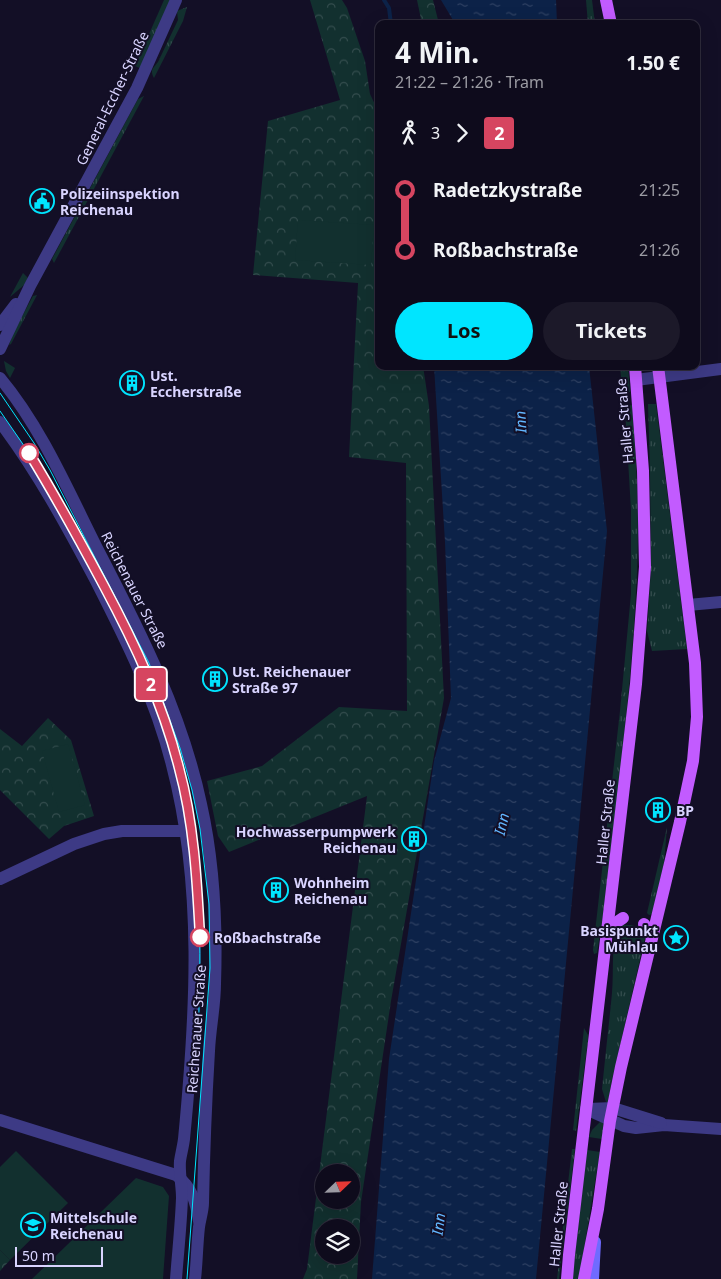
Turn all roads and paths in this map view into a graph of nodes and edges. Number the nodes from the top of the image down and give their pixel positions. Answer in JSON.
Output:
{"nodes":[{"id":1,"x":176,"y":0,"type":"edge"},
{"id":2,"x":606,"y":1,"type":"edge"},
{"id":3,"x":607,"y":20,"type":"edge"},
{"id":4,"x":610,"y":20,"type":"edge"},
{"id":5,"x":30,"y":286,"type":"junction"},
{"id":6,"x":0,"y":325,"type":"edge"},
{"id":7,"x":0,"y":349,"type":"edge"},
{"id":8,"x":721,"y":369,"type":"edge"},
{"id":9,"x":635,"y":370,"type":"edge"},
{"id":10,"x":659,"y":372,"type":"edge"},
{"id":11,"x":0,"y":378,"type":"edge"},
{"id":12,"x":636,"y":380,"type":"junction"},
{"id":13,"x":0,"y":422,"type":"edge"},
{"id":14,"x":721,"y":602,"type":"edge"},
{"id":15,"x":688,"y":605,"type":"junction"},
{"id":16,"x":185,"y":831,"type":"junction"},
{"id":17,"x":208,"y":841,"type":"junction"},
{"id":18,"x":0,"y":879,"type":"edge"},
{"id":19,"x":623,"y":918,"type":"dead end"},
{"id":20,"x":644,"y":924,"type":"dead end"},
{"id":21,"x":608,"y":928,"type":"junction"},
{"id":22,"x":652,"y":936,"type":"junction"},
{"id":23,"x":586,"y":1109,"type":"junction"},
{"id":24,"x":612,"y":1114,"type":"junction"},
{"id":25,"x":0,"y":1120,"type":"edge"},
{"id":26,"x":721,"y":1129,"type":"edge"},
{"id":27,"x":180,"y":1162,"type":"junction"},
{"id":28,"x":163,"y":1170,"type":"junction"},
{"id":29,"x":181,"y":1179,"type":"junction"},
{"id":30,"x":200,"y":1225,"type":"junction"},
{"id":31,"x":595,"y":1228,"type":"junction"},
{"id":32,"x":176,"y":1279,"type":"edge"},
{"id":33,"x":195,"y":1279,"type":"edge"},
{"id":34,"x":566,"y":1279,"type":"edge"},
{"id":35,"x":584,"y":1279,"type":"edge"},
{"id":36,"x":593,"y":1279,"type":"edge"}],
"edges":[{"from":1,"to":5,"type":"street","name":"General-Eccher-Straße"},
{"from":2,"to":3,"type":"main road"},
{"from":2,"to":4,"type":"main road"},
{"from":5,"to":6,"type":"street","name":"General-Eccher-Straße"},
{"from":5,"to":7,"type":"street","name":"General-Eccher-Straße"},
{"from":8,"to":10,"type":"street"},
{"from":9,"to":12,"type":"main road","name":"Haller Straße"},
{"from":10,"to":12,"type":"street"},
{"from":10,"to":15,"type":"main road"},
{"from":11,"to":17,"type":"street","name":"Reichenauer Straße"},
{"from":12,"to":21,"type":"main road","name":"Haller Straße"},
{"from":13,"to":16,"type":"street","name":"Reichenauer Straße"},
{"from":14,"to":15,"type":"street"},
{"from":15,"to":22,"type":"main road"},
{"from":16,"to":17,"type":"street"},
{"from":16,"to":18,"type":"street"},
{"from":16,"to":27,"type":"street","name":"Reichenauer Straße"},
{"from":17,"to":30,"type":"street","name":"Reichenauer Straße"},
{"from":19,"to":21,"type":"main road"},
{"from":20,"to":22,"type":"main road"},
{"from":21,"to":23,"type":"main road","name":"Haller Straße"},
{"from":22,"to":24,"type":"main road"},
{"from":23,"to":24,"type":"street"},
{"from":23,"to":34,"type":"main road","name":"Haller Straße"},
{"from":24,"to":26,"type":"street"},
{"from":24,"to":31,"type":"main road"},
{"from":25,"to":28,"type":"street"},
{"from":27,"to":28,"type":"street"},
{"from":27,"to":29,"type":"street","name":"Reichenauer Straße"},
{"from":28,"to":29,"type":"street"},
{"from":29,"to":30,"type":"street"},
{"from":29,"to":32,"type":"street","name":"Reichenauer Straße"},
{"from":30,"to":33,"type":"street","name":"Reichenauer Straße"},
{"from":31,"to":35,"type":"main road"},
{"from":31,"to":36,"type":"main road"}]}
